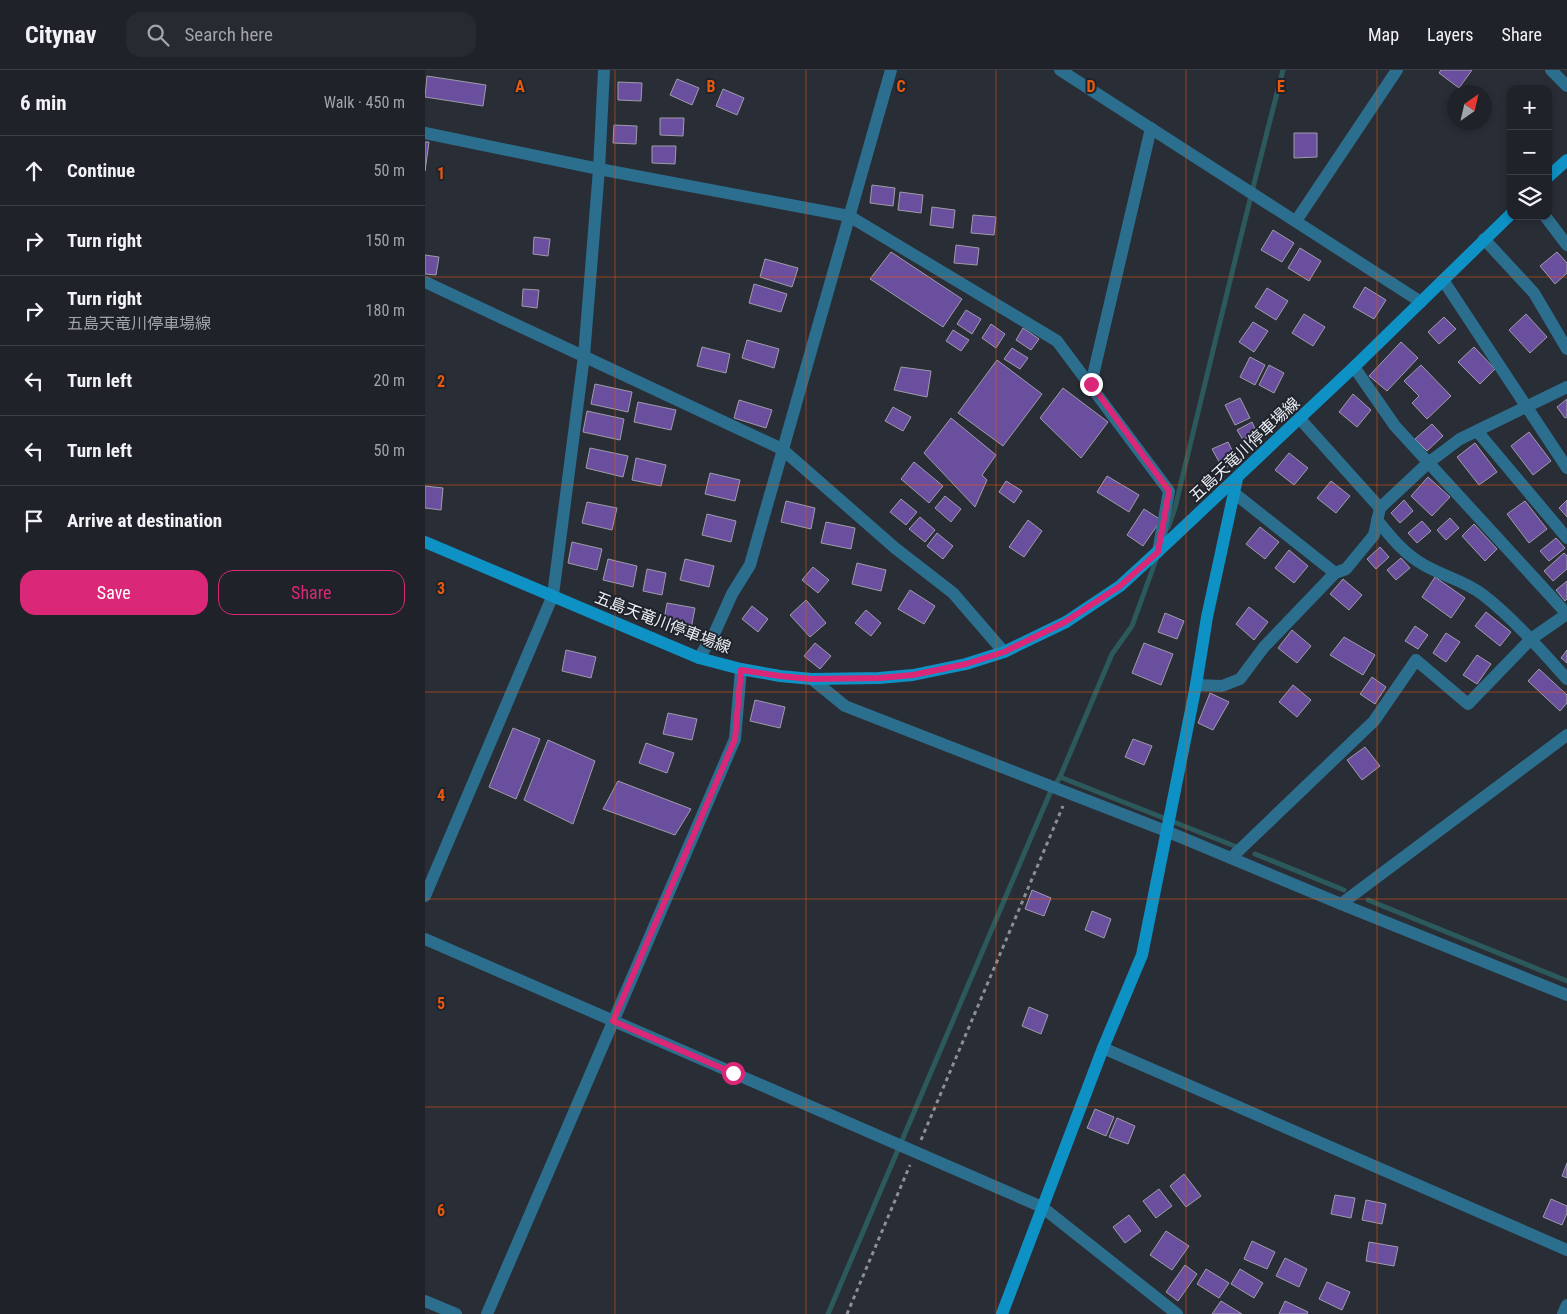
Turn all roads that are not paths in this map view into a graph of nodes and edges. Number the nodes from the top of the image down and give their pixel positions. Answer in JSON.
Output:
{"nodes":[{"id":1,"x":604,"y":70,"type":"edge"},
{"id":2,"x":891,"y":70,"type":"edge"},
{"id":3,"x":1060,"y":70,"type":"edge"},
{"id":4,"x":1397,"y":70,"type":"edge"},
{"id":5,"x":1551,"y":70,"type":"edge"},
{"id":6,"x":1567,"y":86,"type":"edge"},
{"id":7,"x":1151,"y":128,"type":"junction"},
{"id":8,"x":425,"y":133,"type":"edge"},
{"id":9,"x":1567,"y":160,"type":"edge"},
{"id":10,"x":599,"y":169,"type":"junction"},
{"id":11,"x":1550,"y":175,"type":"edge"},
{"id":12,"x":849,"y":216,"type":"junction"},
{"id":13,"x":1507,"y":218,"type":"edge"},
{"id":14,"x":1548,"y":220,"type":"edge"},
{"id":15,"x":1296,"y":221,"type":"junction"},
{"id":16,"x":1485,"y":239,"type":"junction"},
{"id":17,"x":1567,"y":245,"type":"edge"},
{"id":18,"x":1443,"y":280,"type":"junction"},
{"id":19,"x":425,"y":282,"type":"edge"},
{"id":20,"x":1421,"y":302,"type":"junction"},
{"id":21,"x":1567,"y":348,"type":"edge"},
{"id":22,"x":584,"y":356,"type":"junction"},
{"id":23,"x":1354,"y":367,"type":"junction"},
{"id":24,"x":1091,"y":384,"type":"junction"},
{"id":25,"x":1567,"y":387,"type":"edge"},
{"id":26,"x":1527,"y":406,"type":"junction"},
{"id":27,"x":1300,"y":419,"type":"junction"},
{"id":28,"x":1477,"y":431,"type":"junction"},
{"id":29,"x":781,"y":449,"type":"junction"},
{"id":30,"x":1428,"y":463,"type":"junction"},
{"id":31,"x":1567,"y":468,"type":"edge"},
{"id":32,"x":1237,"y":478,"type":"junction"},
{"id":33,"x":1234,"y":493,"type":"junction"},
{"id":34,"x":1378,"y":514,"type":"junction"},
{"id":35,"x":1567,"y":538,"type":"edge"},
{"id":36,"x":425,"y":542,"type":"edge"},
{"id":37,"x":1163,"y":548,"type":"junction"},
{"id":38,"x":1335,"y":573,"type":"junction"},
{"id":39,"x":553,"y":596,"type":"junction"},
{"id":40,"x":1531,"y":638,"type":"junction"},
{"id":41,"x":1004,"y":652,"type":"junction"},
{"id":42,"x":699,"y":658,"type":"junction"},
{"id":43,"x":741,"y":670,"type":"junction"},
{"id":44,"x":811,"y":679,"type":"junction"},
{"id":45,"x":1567,"y":679,"type":"edge"},
{"id":46,"x":1196,"y":685,"type":"junction"},
{"id":47,"x":1567,"y":735,"type":"edge"},
{"id":48,"x":1166,"y":831,"type":"junction"},
{"id":49,"x":1231,"y":858,"type":"junction"},
{"id":50,"x":425,"y":896,"type":"edge"},
{"id":51,"x":1341,"y":904,"type":"junction"},
{"id":52,"x":425,"y":939,"type":"edge"},
{"id":53,"x":1567,"y":995,"type":"edge"},
{"id":54,"x":613,"y":1021,"type":"junction"},
{"id":55,"x":1103,"y":1048,"type":"junction"},
{"id":56,"x":1042,"y":1207,"type":"junction"},
{"id":57,"x":1567,"y":1250,"type":"edge"},
{"id":58,"x":425,"y":1301,"type":"edge"},
{"id":59,"x":1567,"y":1305,"type":"edge"},
{"id":60,"x":456,"y":1314,"type":"edge"},
{"id":61,"x":487,"y":1314,"type":"edge"},
{"id":62,"x":1002,"y":1314,"type":"edge"},
{"id":63,"x":1177,"y":1314,"type":"edge"},
{"id":64,"x":1563,"y":1314,"type":"edge"}],
"edges":[{"from":1,"to":10,"type":"street"},
{"from":2,"to":12,"type":"street"},
{"from":3,"to":7,"type":"street"},
{"from":4,"to":15,"type":"street"},
{"from":5,"to":6,"type":"street"},
{"from":7,"to":15,"type":"street"},
{"from":7,"to":24,"type":"street"},
{"from":8,"to":10,"type":"street"},
{"from":9,"to":11,"type":"main road"},
{"from":10,"to":12,"type":"street"},
{"from":10,"to":22,"type":"street"},
{"from":12,"to":24,"type":"street"},
{"from":12,"to":29,"type":"street"},
{"from":13,"to":16,"type":"main road","name":"五島天竜川停車場線"},
{"from":14,"to":17,"type":"street"},
{"from":15,"to":20,"type":"street"},
{"from":16,"to":18,"type":"main road","name":"五島天竜川停車場線"},
{"from":16,"to":21,"type":"street"},
{"from":18,"to":20,"type":"main road","name":"五島天竜川停車場線"},
{"from":18,"to":26,"type":"street"},
{"from":19,"to":22,"type":"street"},
{"from":20,"to":23,"type":"main road","name":"五島天竜川停車場線"},
{"from":22,"to":29,"type":"street"},
{"from":22,"to":39,"type":"street"},
{"from":23,"to":27,"type":"main road","name":"五島天竜川停車場線"},
{"from":23,"to":30,"type":"street"},
{"from":24,"to":37,"type":"street"},
{"from":25,"to":26,"type":"street"},
{"from":26,"to":28,"type":"street"},
{"from":26,"to":31,"type":"street"},
{"from":27,"to":32,"type":"main road","name":"五島天竜川停車場線"},
{"from":27,"to":34,"type":"street"},
{"from":28,"to":30,"type":"street"},
{"from":28,"to":35,"type":"street"},
{"from":29,"to":41,"type":"street"},
{"from":29,"to":42,"type":"street"},
{"from":30,"to":34,"type":"street"},
{"from":30,"to":40,"type":"street"},
{"from":32,"to":33,"type":"main road"},
{"from":32,"to":37,"type":"main road","name":"五島天竜川停車場線"},
{"from":33,"to":38,"type":"street"},
{"from":33,"to":46,"type":"main road"},
{"from":34,"to":38,"type":"street"},
{"from":34,"to":40,"type":"street"},
{"from":36,"to":39,"type":"main road","name":"五島天竜川停車場線"},
{"from":37,"to":41,"type":"main road","name":"五島天竜川停車場線"},
{"from":38,"to":46,"type":"street"},
{"from":39,"to":42,"type":"main road","name":"五島天竜川停車場線"},
{"from":39,"to":50,"type":"street"},
{"from":40,"to":45,"type":"street"},
{"from":40,"to":49,"type":"street"},
{"from":41,"to":44,"type":"main road","name":"五島天竜川停車場線"},
{"from":42,"to":43,"type":"main road","name":"五島天竜川停車場線"},
{"from":43,"to":44,"type":"main road","name":"五島天竜川停車場線"},
{"from":43,"to":54,"type":"street"},
{"from":44,"to":48,"type":"street"},
{"from":46,"to":48,"type":"main road"},
{"from":47,"to":51,"type":"street"},
{"from":48,"to":49,"type":"street"},
{"from":48,"to":55,"type":"main road"},
{"from":49,"to":51,"type":"street"},
{"from":51,"to":53,"type":"street"},
{"from":52,"to":54,"type":"street"},
{"from":54,"to":56,"type":"street"},
{"from":54,"to":61,"type":"street"},
{"from":55,"to":56,"type":"main road"},
{"from":55,"to":57,"type":"street"},
{"from":56,"to":62,"type":"main road"},
{"from":56,"to":63,"type":"street"},
{"from":58,"to":60,"type":"street"},
{"from":59,"to":64,"type":"street"}]}
